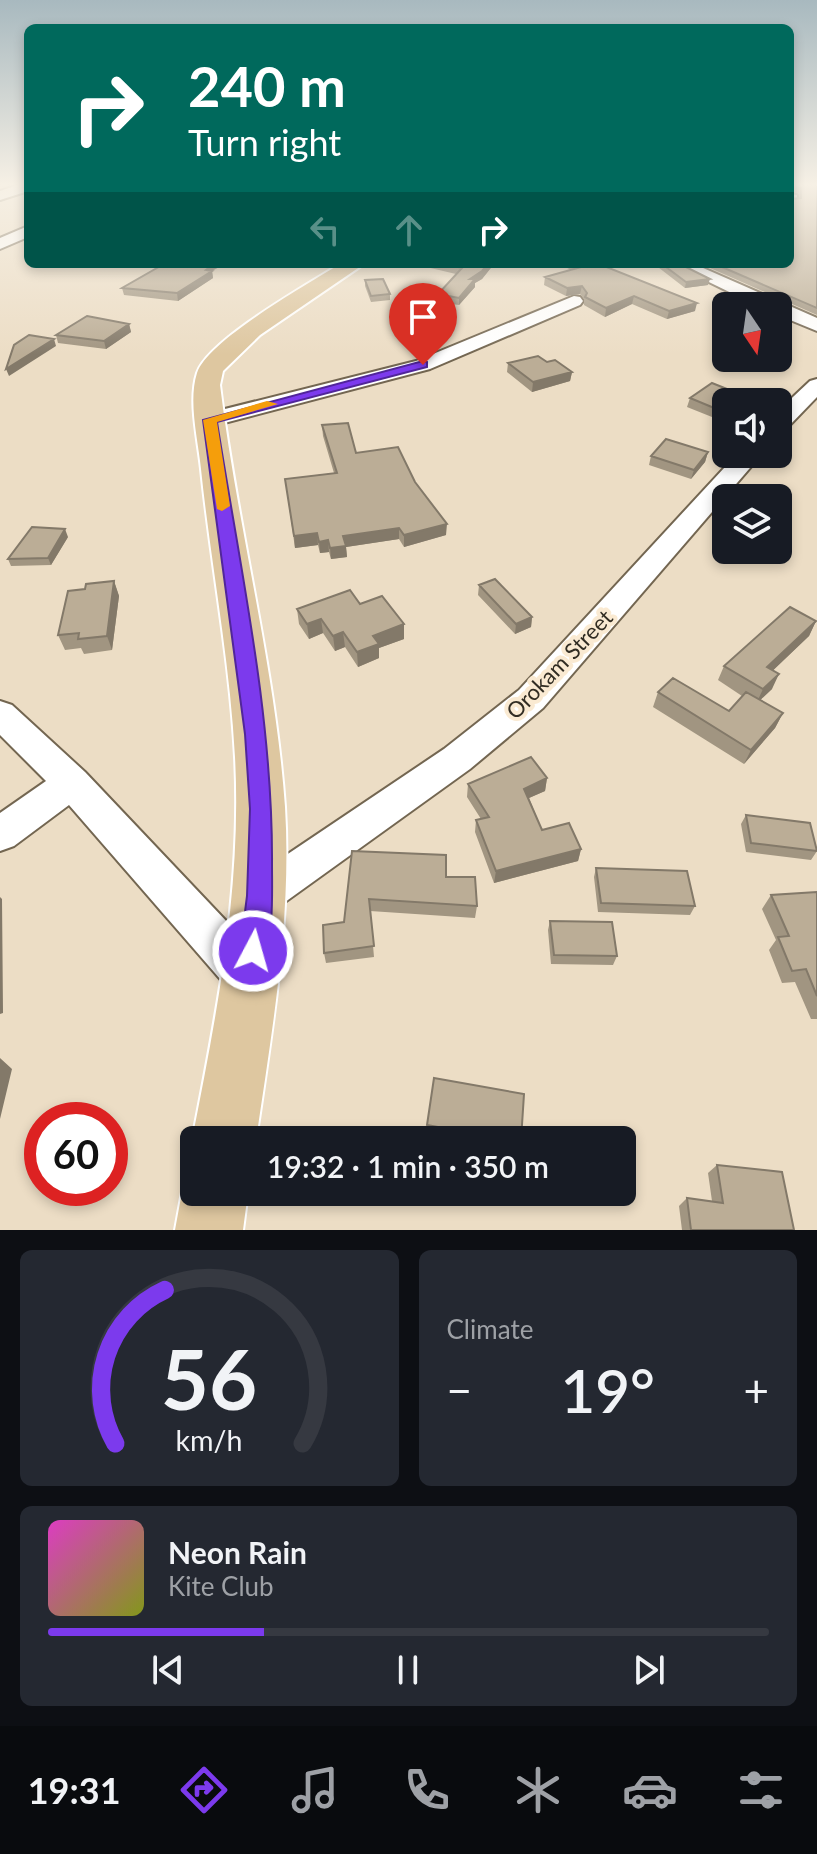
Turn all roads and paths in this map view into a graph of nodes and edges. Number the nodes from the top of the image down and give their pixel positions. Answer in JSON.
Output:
{"nodes":[{"id":1,"x":348,"y":268,"type":"edge"},
{"id":2,"x":689,"y":268,"type":"edge"},
{"id":3,"x":742,"y":292,"type":"edge"},
{"id":4,"x":574,"y":301,"type":"dead end"},
{"id":5,"x":792,"y":314,"type":"edge"},
{"id":6,"x":817,"y":325,"type":"edge"},
{"id":7,"x":817,"y":385,"type":"edge"},
{"id":8,"x":792,"y":410,"type":"edge"},
{"id":9,"x":209,"y":420,"type":"junction"},
{"id":10,"x":737,"y":468,"type":"edge"},
{"id":11,"x":0,"y":714,"type":"edge"},
{"id":12,"x":72,"y":783,"type":"junction"},
{"id":13,"x":0,"y":834,"type":"edge"},
{"id":14,"x":260,"y":896,"type":"junction"},
{"id":15,"x":250,"y":979,"type":"junction"},
{"id":16,"x":226,"y":1126,"type":"edge"},
{"id":17,"x":213,"y":1206,"type":"edge"},
{"id":18,"x":209,"y":1230,"type":"edge"}],
"edges":[{"from":1,"to":9,"type":"main road"},
{"from":2,"to":3,"type":"street"},
{"from":4,"to":9,"type":"street"},
{"from":5,"to":6,"type":"street"},
{"from":7,"to":8,"type":"street"},
{"from":9,"to":14,"type":"main road"},
{"from":10,"to":14,"type":"street","name":"Orokam Street"},
{"from":11,"to":12,"type":"street"},
{"from":12,"to":13,"type":"street"},
{"from":12,"to":15,"type":"street"},
{"from":14,"to":15,"type":"main road"},
{"from":15,"to":16,"type":"main road"},
{"from":17,"to":18,"type":"main road"}]}
